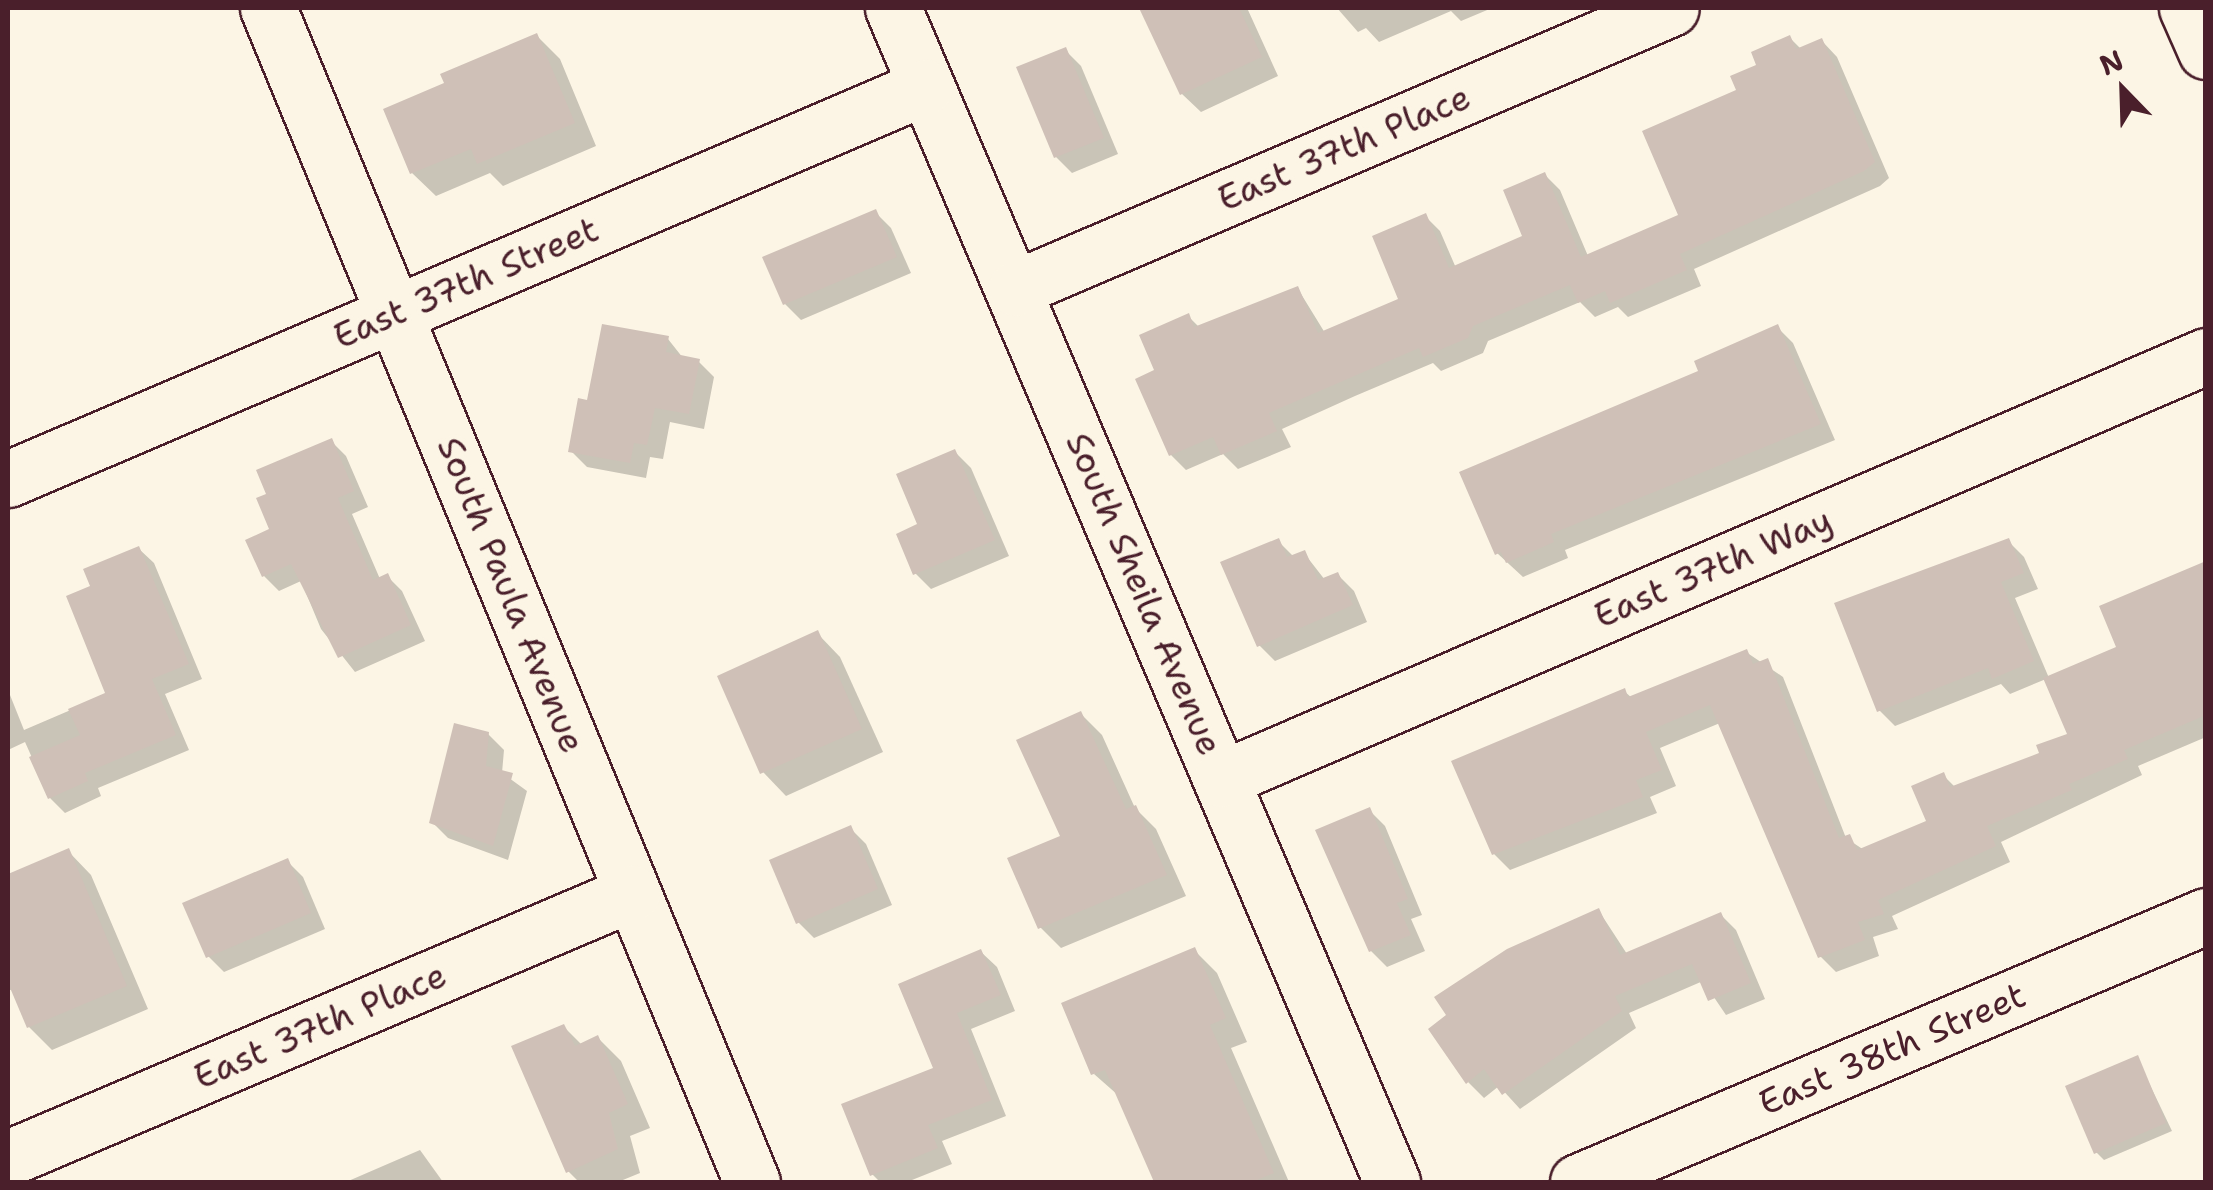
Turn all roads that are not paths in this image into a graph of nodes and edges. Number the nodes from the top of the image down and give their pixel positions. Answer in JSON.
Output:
{"nodes":[{"id":1,"x":268,"y":8,"type":"edge"},
{"id":2,"x":893,"y":8,"type":"edge"},
{"id":3,"x":1672,"y":8,"type":"edge"},
{"id":4,"x":2187,"y":8,"type":"edge"},
{"id":5,"x":2206,"y":51,"type":"edge"},
{"id":6,"x":924,"y":87,"type":"junction"},
{"id":7,"x":1016,"y":288,"type":"junction"},
{"id":8,"x":397,"y":312,"type":"junction"},
{"id":9,"x":2206,"y":356,"type":"edge"},
{"id":10,"x":8,"y":478,"type":"edge"},
{"id":11,"x":1221,"y":780,"type":"junction"},
{"id":12,"x":632,"y":894,"type":"junction"},
{"id":13,"x":2206,"y":916,"type":"edge"},
{"id":14,"x":8,"y":1158,"type":"edge"},
{"id":15,"x":752,"y":1182,"type":"edge"},
{"id":16,"x":1392,"y":1182,"type":"edge"},
{"id":17,"x":1578,"y":1182,"type":"edge"}],
"edges":[{"from":1,"to":8,"type":"street","name":"South Paula Avenue"},
{"from":2,"to":6,"type":"street","name":"South Sheila Avenue"},
{"from":3,"to":7,"type":"street","name":"East 37th Place"},
{"from":4,"to":5,"type":"street"},
{"from":6,"to":7,"type":"street","name":"South Sheila Avenue"},
{"from":6,"to":8,"type":"street","name":"East 37th Street"},
{"from":7,"to":11,"type":"street","name":"South Sheila Avenue"},
{"from":8,"to":10,"type":"street","name":"East 37th Street"},
{"from":8,"to":12,"type":"street","name":"South Paula Avenue"},
{"from":9,"to":11,"type":"street","name":"East 37th Way"},
{"from":11,"to":16,"type":"street","name":"South Sheila Avenue"},
{"from":12,"to":14,"type":"street","name":"East 37th Place"},
{"from":12,"to":15,"type":"street","name":"South Paula Avenue"},
{"from":13,"to":17,"type":"street","name":"East 38th Street"}]}
